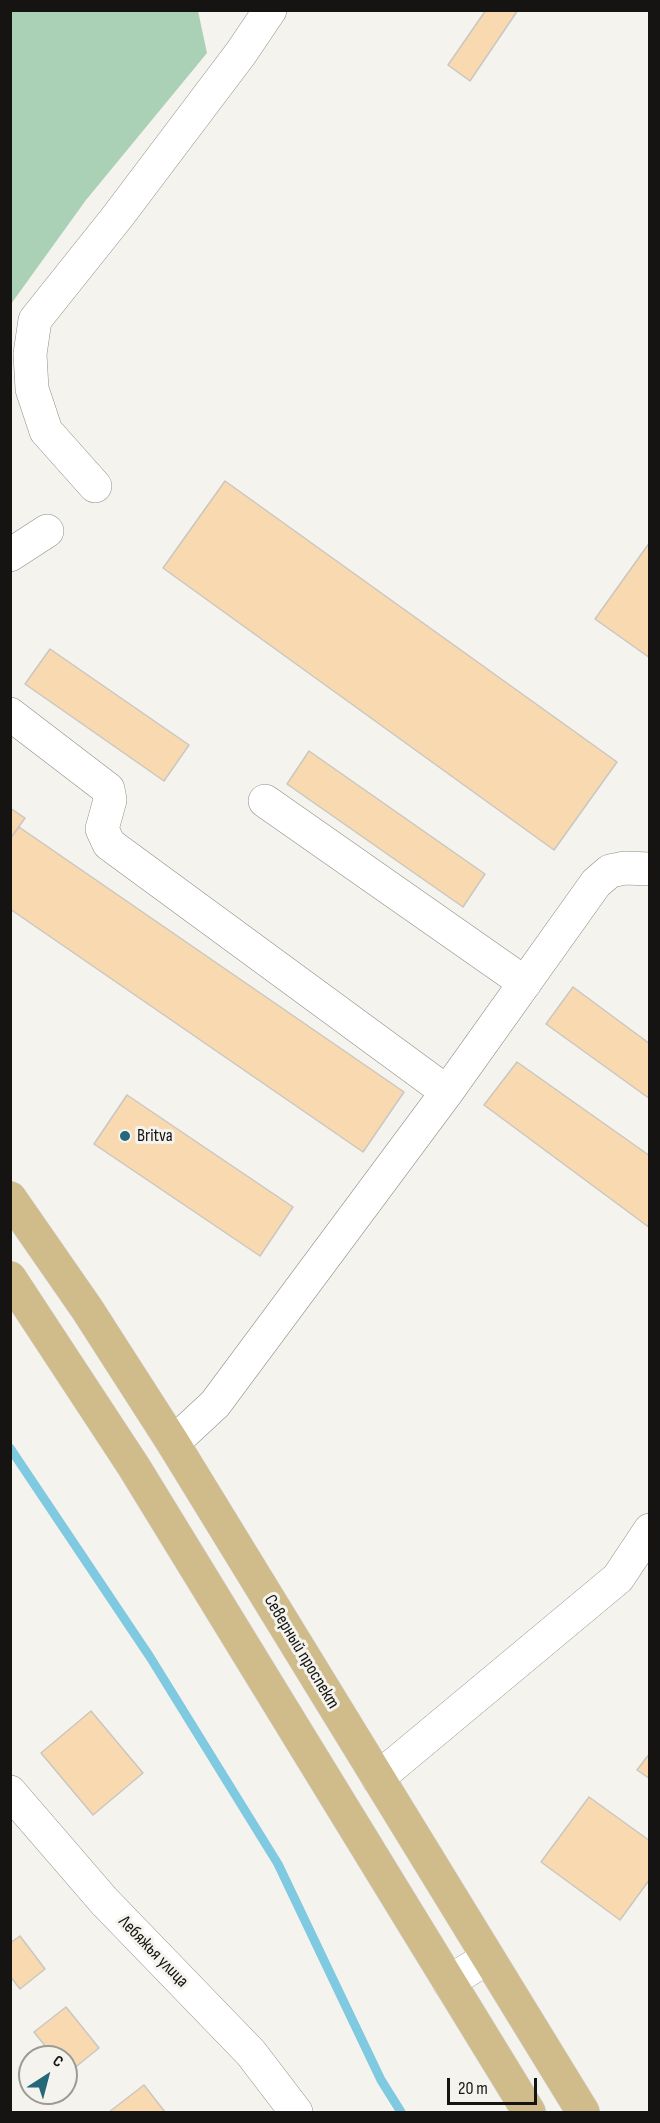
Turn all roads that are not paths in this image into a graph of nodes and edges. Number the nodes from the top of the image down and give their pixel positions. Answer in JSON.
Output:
{"nodes":[{"id":1,"x":270,"y":10,"type":"edge"},
{"id":2,"x":95,"y":486,"type":"dead end"},
{"id":3,"x":47,"y":531,"type":"dead end"},
{"id":4,"x":10,"y":555,"type":"edge"},
{"id":5,"x":10,"y":714,"type":"edge"},
{"id":6,"x":265,"y":801,"type":"dead end"},
{"id":7,"x":650,"y":869,"type":"edge"},
{"id":8,"x":525,"y":983,"type":"junction"},
{"id":9,"x":447,"y":1092,"type":"junction"},
{"id":10,"x":10,"y":1198,"type":"edge"},
{"id":11,"x":10,"y":1278,"type":"edge"},
{"id":12,"x":173,"y":1443,"type":"junction"},
{"id":13,"x":650,"y":1530,"type":"edge"},
{"id":14,"x":378,"y":1778,"type":"junction"},
{"id":15,"x":10,"y":1792,"type":"edge"},
{"id":16,"x":487,"y":1958,"type":"junction"},
{"id":17,"x":449,"y":1982,"type":"junction"},
{"id":18,"x":296,"y":2112,"type":"edge"},
{"id":19,"x":529,"y":2112,"type":"edge"},
{"id":20,"x":583,"y":2112,"type":"edge"}],
"edges":[{"from":1,"to":2,"type":"street"},
{"from":3,"to":4,"type":"street"},
{"from":5,"to":9,"type":"street"},
{"from":6,"to":8,"type":"street"},
{"from":7,"to":8,"type":"street"},
{"from":8,"to":9,"type":"street"},
{"from":9,"to":12,"type":"street"},
{"from":10,"to":12,"type":"main road","name":"Северный проспект"},
{"from":11,"to":17,"type":"main road"},
{"from":12,"to":14,"type":"main road","name":"Северный проспект"},
{"from":13,"to":14,"type":"street"},
{"from":14,"to":16,"type":"main road","name":"Северный проспект"},
{"from":15,"to":18,"type":"street","name":"Лебяжья улица"},
{"from":16,"to":17,"type":"street"},
{"from":16,"to":20,"type":"main road","name":"Северный проспект"},
{"from":17,"to":19,"type":"main road"}]}
